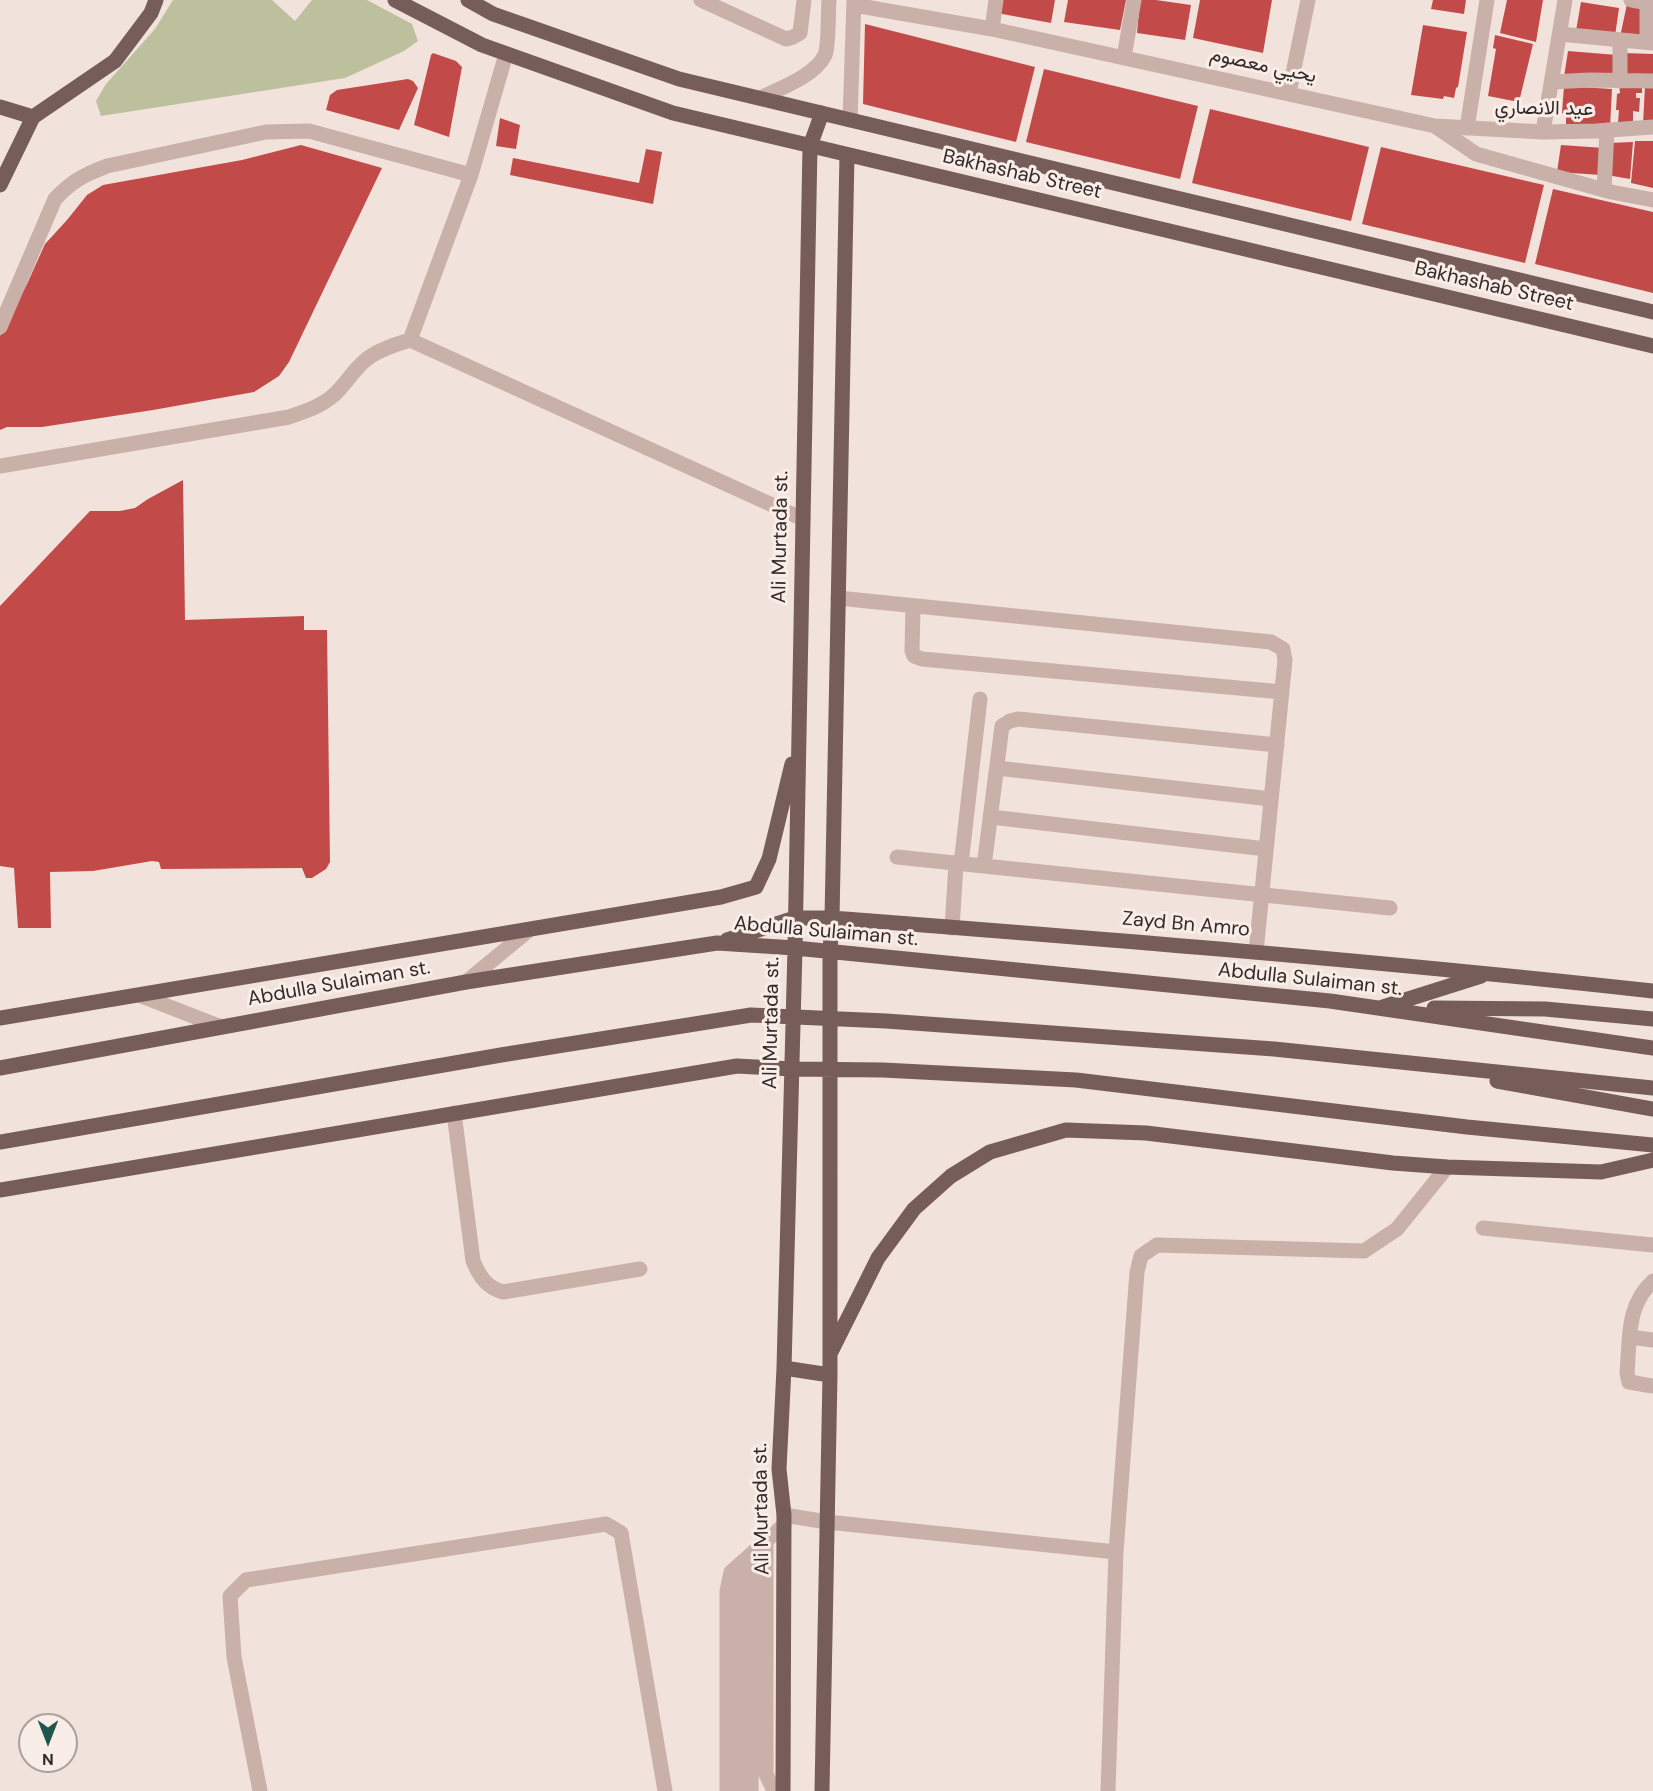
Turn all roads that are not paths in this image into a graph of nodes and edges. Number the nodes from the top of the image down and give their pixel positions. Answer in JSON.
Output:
{"nodes":[{"id":1,"x":156,"y":0,"type":"edge"},
{"id":2,"x":395,"y":0,"type":"edge"},
{"id":3,"x":468,"y":0,"type":"edge"},
{"id":4,"x":701,"y":0,"type":"edge"},
{"id":5,"x":804,"y":0,"type":"edge"},
{"id":6,"x":829,"y":0,"type":"edge"},
{"id":7,"x":996,"y":0,"type":"edge"},
{"id":8,"x":1134,"y":0,"type":"edge"},
{"id":9,"x":1308,"y":0,"type":"edge"},
{"id":10,"x":1487,"y":0,"type":"edge"},
{"id":11,"x":1566,"y":0,"type":"edge"},
{"id":12,"x":1631,"y":0,"type":"edge"},
{"id":13,"x":854,"y":2,"type":"edge"},
{"id":14,"x":1647,"y":2,"type":"edge"},
{"id":15,"x":992,"y":29,"type":"junction"},
{"id":16,"x":1560,"y":34,"type":"junction"},
{"id":17,"x":1620,"y":40,"type":"junction"},
{"id":18,"x":1650,"y":42,"type":"edge"},
{"id":19,"x":506,"y":54,"type":"junction"},
{"id":20,"x":1124,"y":57,"type":"junction"},
{"id":21,"x":1620,"y":81,"type":"junction"},
{"id":22,"x":1653,"y":81,"type":"edge"},
{"id":23,"x":1552,"y":82,"type":"junction"},
{"id":24,"x":1288,"y":93,"type":"junction"},
{"id":25,"x":760,"y":98,"type":"junction"},
{"id":26,"x":0,"y":107,"type":"edge"},
{"id":27,"x":822,"y":113,"type":"junction"},
{"id":28,"x":33,"y":117,"type":"junction"},
{"id":29,"x":850,"y":120,"type":"junction"},
{"id":30,"x":1435,"y":126,"type":"junction"},
{"id":31,"x":1653,"y":127,"type":"edge"},
{"id":32,"x":1467,"y":128,"type":"junction"},
{"id":33,"x":1607,"y":130,"type":"junction"},
{"id":34,"x":1543,"y":132,"type":"junction"},
{"id":35,"x":810,"y":146,"type":"junction"},
{"id":36,"x":847,"y":155,"type":"junction"},
{"id":37,"x":471,"y":176,"type":"junction"},
{"id":38,"x":0,"y":185,"type":"edge"},
{"id":39,"x":1604,"y":190,"type":"junction"},
{"id":40,"x":1653,"y":200,"type":"edge"},
{"id":41,"x":1653,"y":312,"type":"edge"},
{"id":42,"x":0,"y":327,"type":"edge"},
{"id":43,"x":410,"y":340,"type":"junction"},
{"id":44,"x":1653,"y":346,"type":"edge"},
{"id":45,"x":0,"y":466,"type":"edge"},
{"id":46,"x":803,"y":519,"type":"junction"},
{"id":47,"x":838,"y":598,"type":"junction"},
{"id":48,"x":913,"y":606,"type":"junction"},
{"id":49,"x":1282,"y":692,"type":"junction"},
{"id":50,"x":980,"y":699,"type":"dead end"},
{"id":51,"x":799,"y":738,"type":"junction"},
{"id":52,"x":1277,"y":745,"type":"junction"},
{"id":53,"x":997,"y":768,"type":"junction"},
{"id":54,"x":1271,"y":799,"type":"junction"},
{"id":55,"x":991,"y":817,"type":"junction"},
{"id":56,"x":1266,"y":849,"type":"junction"},
{"id":57,"x":897,"y":857,"type":"dead end"},
{"id":58,"x":959,"y":864,"type":"junction"},
{"id":59,"x":984,"y":866,"type":"junction"},
{"id":60,"x":1261,"y":895,"type":"junction"},
{"id":61,"x":1390,"y":908,"type":"dead end"},
{"id":62,"x":795,"y":918,"type":"junction"},
{"id":63,"x":832,"y":918,"type":"junction"},
{"id":64,"x":952,"y":927,"type":"junction"},
{"id":65,"x":529,"y":930,"type":"junction"},
{"id":66,"x":717,"y":943,"type":"junction"},
{"id":67,"x":795,"y":948,"type":"junction"},
{"id":68,"x":830,"y":952,"type":"junction"},
{"id":69,"x":1256,"y":952,"type":"junction"},
{"id":70,"x":1489,"y":973,"type":"junction"},
{"id":71,"x":466,"y":982,"type":"junction"},
{"id":72,"x":1653,"y":991,"type":"edge"},
{"id":73,"x":139,"y":995,"type":"junction"},
{"id":74,"x":1380,"y":1008,"type":"junction"},
{"id":75,"x":793,"y":1017,"type":"junction"},
{"id":76,"x":0,"y":1018,"type":"edge"},
{"id":77,"x":830,"y":1018,"type":"junction"},
{"id":78,"x":1653,"y":1019,"type":"edge"},
{"id":79,"x":221,"y":1027,"type":"junction"},
{"id":80,"x":1653,"y":1048,"type":"edge"},
{"id":81,"x":1376,"y":1059,"type":"junction"},
{"id":82,"x":0,"y":1068,"type":"edge"},
{"id":83,"x":792,"y":1069,"type":"junction"},
{"id":84,"x":830,"y":1070,"type":"junction"},
{"id":85,"x":1653,"y":1088,"type":"edge"},
{"id":86,"x":1653,"y":1109,"type":"edge"},
{"id":87,"x":454,"y":1113,"type":"junction"},
{"id":88,"x":0,"y":1142,"type":"edge"},
{"id":89,"x":1653,"y":1145,"type":"edge"},
{"id":90,"x":1653,"y":1160,"type":"edge"},
{"id":91,"x":1447,"y":1167,"type":"junction"},
{"id":92,"x":0,"y":1190,"type":"edge"},
{"id":93,"x":1483,"y":1228,"type":"dead end"},
{"id":94,"x":1653,"y":1245,"type":"edge"},
{"id":95,"x":640,"y":1269,"type":"dead end"},
{"id":96,"x":1653,"y":1281,"type":"edge"},
{"id":97,"x":1630,"y":1337,"type":"junction"},
{"id":98,"x":1653,"y":1340,"type":"edge"},
{"id":99,"x":830,"y":1354,"type":"junction"},
{"id":100,"x":784,"y":1368,"type":"junction"},
{"id":101,"x":830,"y":1375,"type":"junction"},
{"id":102,"x":1653,"y":1386,"type":"edge"},
{"id":103,"x":784,"y":1520,"type":"junction"},
{"id":104,"x":827,"y":1522,"type":"junction"},
{"id":105,"x":760,"y":1547,"type":"junction"},
{"id":106,"x":1116,"y":1552,"type":"junction"},
{"id":107,"x":741,"y":1564,"type":"junction"},
{"id":108,"x":260,"y":1791,"type":"edge"},
{"id":109,"x":665,"y":1791,"type":"edge"},
{"id":110,"x":728,"y":1791,"type":"edge"},
{"id":111,"x":740,"y":1791,"type":"edge"},
{"id":112,"x":751,"y":1791,"type":"edge"},
{"id":113,"x":774,"y":1791,"type":"edge"},
{"id":114,"x":783,"y":1791,"type":"edge"},
{"id":115,"x":822,"y":1791,"type":"edge"},
{"id":116,"x":1108,"y":1791,"type":"edge"}],
"edges":[{"from":1,"to":28,"type":"main road"},
{"from":2,"to":19,"type":"main road","name":"Bakhashab Street"},
{"from":3,"to":25,"type":"main road","name":"Bakhashab Street"},
{"from":4,"to":5,"type":"street"},
{"from":6,"to":25,"type":"street"},
{"from":7,"to":15,"type":"street"},
{"from":8,"to":20,"type":"street"},
{"from":9,"to":24,"type":"street"},
{"from":10,"to":32,"type":"street"},
{"from":11,"to":16,"type":"street"},
{"from":12,"to":14,"type":"street"},
{"from":13,"to":15,"type":"street","name":"يحيي معصوم"},
{"from":13,"to":29,"type":"street"},
{"from":14,"to":18,"type":"street"},
{"from":15,"to":20,"type":"street","name":"يحيي معصوم"},
{"from":16,"to":17,"type":"street"},
{"from":16,"to":23,"type":"street"},
{"from":17,"to":18,"type":"street"},
{"from":17,"to":21,"type":"street"},
{"from":19,"to":35,"type":"main road","name":"Bakhashab Street"},
{"from":19,"to":37,"type":"street"},
{"from":20,"to":24,"type":"street","name":"يحيي معصوم"},
{"from":21,"to":22,"type":"street"},
{"from":21,"to":23,"type":"street"},
{"from":23,"to":34,"type":"street"},
{"from":24,"to":30,"type":"street","name":"يحيي معصوم"},
{"from":25,"to":27,"type":"main road","name":"Bakhashab Street"},
{"from":26,"to":28,"type":"main road"},
{"from":27,"to":29,"type":"main road","name":"Bakhashab Street"},
{"from":27,"to":35,"type":"main road","name":"Ali Murtada st."},
{"from":28,"to":38,"type":"main road"},
{"from":29,"to":41,"type":"main road","name":"Bakhashab Street"},
{"from":30,"to":32,"type":"street","name":"عيد الانصاري"},
{"from":30,"to":39,"type":"street","name":"يحيي معصوم"},
{"from":31,"to":33,"type":"street","name":"عيد الانصاري"},
{"from":32,"to":34,"type":"street","name":"عيد الانصاري"},
{"from":33,"to":34,"type":"street","name":"عيد الانصاري"},
{"from":33,"to":39,"type":"street"},
{"from":35,"to":36,"type":"main road","name":"Bakhashab Street"},
{"from":35,"to":46,"type":"main road","name":"Ali Murtada st."},
{"from":36,"to":44,"type":"main road","name":"Bakhashab Street"},
{"from":36,"to":47,"type":"main road"},
{"from":37,"to":42,"type":"street"},
{"from":37,"to":43,"type":"street"},
{"from":39,"to":40,"type":"street","name":"يحيي معصوم"},
{"from":43,"to":45,"type":"street"},
{"from":43,"to":46,"type":"street"},
{"from":46,"to":51,"type":"main road","name":"Ali Murtada st."},
{"from":47,"to":48,"type":"street"},
{"from":47,"to":63,"type":"main road"},
{"from":48,"to":49,"type":"street"},
{"from":48,"to":49,"type":"street"},
{"from":49,"to":52,"type":"street"},
{"from":50,"to":58,"type":"street"},
{"from":51,"to":62,"type":"main road","name":"Ali Murtada st."},
{"from":51,"to":65,"type":"main road"},
{"from":52,"to":53,"type":"street"},
{"from":52,"to":54,"type":"street"},
{"from":53,"to":54,"type":"street"},
{"from":53,"to":55,"type":"street"},
{"from":54,"to":56,"type":"street"},
{"from":55,"to":56,"type":"street"},
{"from":55,"to":59,"type":"street"},
{"from":56,"to":60,"type":"street"},
{"from":57,"to":58,"type":"street"},
{"from":58,"to":59,"type":"street"},
{"from":58,"to":64,"type":"street"},
{"from":59,"to":60,"type":"street"},
{"from":60,"to":61,"type":"street"},
{"from":60,"to":69,"type":"street"},
{"from":62,"to":63,"type":"main road","name":"Zayd Bn Amro"},
{"from":62,"to":66,"type":"main road","name":"Zayd Bn Amro"},
{"from":62,"to":67,"type":"main road","name":"Ali Murtada st."},
{"from":63,"to":64,"type":"main road","name":"Zayd Bn Amro"},
{"from":63,"to":68,"type":"main road"},
{"from":64,"to":69,"type":"main road","name":"Zayd Bn Amro"},
{"from":65,"to":71,"type":"street"},
{"from":65,"to":73,"type":"main road"},
{"from":66,"to":67,"type":"main road","name":"Abdulla Sulaiman st."},
{"from":66,"to":71,"type":"main road","name":"Abdulla Sulaiman st."},
{"from":67,"to":68,"type":"main road","name":"Abdulla Sulaiman st."},
{"from":67,"to":75,"type":"main road","name":"Ali Murtada st."},
{"from":68,"to":74,"type":"main road","name":"Abdulla Sulaiman st."},
{"from":68,"to":77,"type":"main road"},
{"from":69,"to":70,"type":"main road","name":"Zayd Bn Amro"},
{"from":70,"to":72,"type":"main road","name":"Zayd Bn Amro"},
{"from":70,"to":74,"type":"main road"},
{"from":71,"to":79,"type":"main road","name":"Abdulla Sulaiman st."},
{"from":73,"to":76,"type":"main road"},
{"from":73,"to":79,"type":"street"},
{"from":74,"to":78,"type":"main road"},
{"from":74,"to":80,"type":"main road","name":"Abdulla Sulaiman st."},
{"from":75,"to":77,"type":"main road"},
{"from":75,"to":83,"type":"main road","name":"Ali Murtada st."},
{"from":75,"to":88,"type":"main road"},
{"from":77,"to":81,"type":"main road"},
{"from":77,"to":84,"type":"main road"},
{"from":79,"to":82,"type":"main road","name":"Abdulla Sulaiman st."},
{"from":81,"to":85,"type":"main road"},
{"from":81,"to":86,"type":"main road"},
{"from":83,"to":84,"type":"main road"},
{"from":83,"to":87,"type":"main road"},
{"from":83,"to":100,"type":"main road","name":"Ali Murtada st."},
{"from":84,"to":89,"type":"main road"},
{"from":84,"to":99,"type":"main road"},
{"from":87,"to":92,"type":"main road"},
{"from":87,"to":95,"type":"street"},
{"from":90,"to":91,"type":"main road"},
{"from":91,"to":99,"type":"main road"},
{"from":91,"to":106,"type":"street"},
{"from":93,"to":94,"type":"street"},
{"from":96,"to":97,"type":"street"},
{"from":97,"to":98,"type":"street"},
{"from":97,"to":102,"type":"street"},
{"from":99,"to":101,"type":"main road"},
{"from":100,"to":101,"type":"main road"},
{"from":100,"to":103,"type":"main road","name":"Ali Murtada st."},
{"from":101,"to":104,"type":"main road"},
{"from":103,"to":104,"type":"street"},
{"from":103,"to":105,"type":"street"},
{"from":103,"to":114,"type":"main road","name":"Ali Murtada st."},
{"from":104,"to":106,"type":"street"},
{"from":104,"to":115,"type":"main road"},
{"from":105,"to":107,"type":"street"},
{"from":105,"to":112,"type":"street"},
{"from":105,"to":113,"type":"street"},
{"from":106,"to":116,"type":"street"},
{"from":107,"to":110,"type":"street"},
{"from":107,"to":111,"type":"street"},
{"from":108,"to":109,"type":"street"}]}
